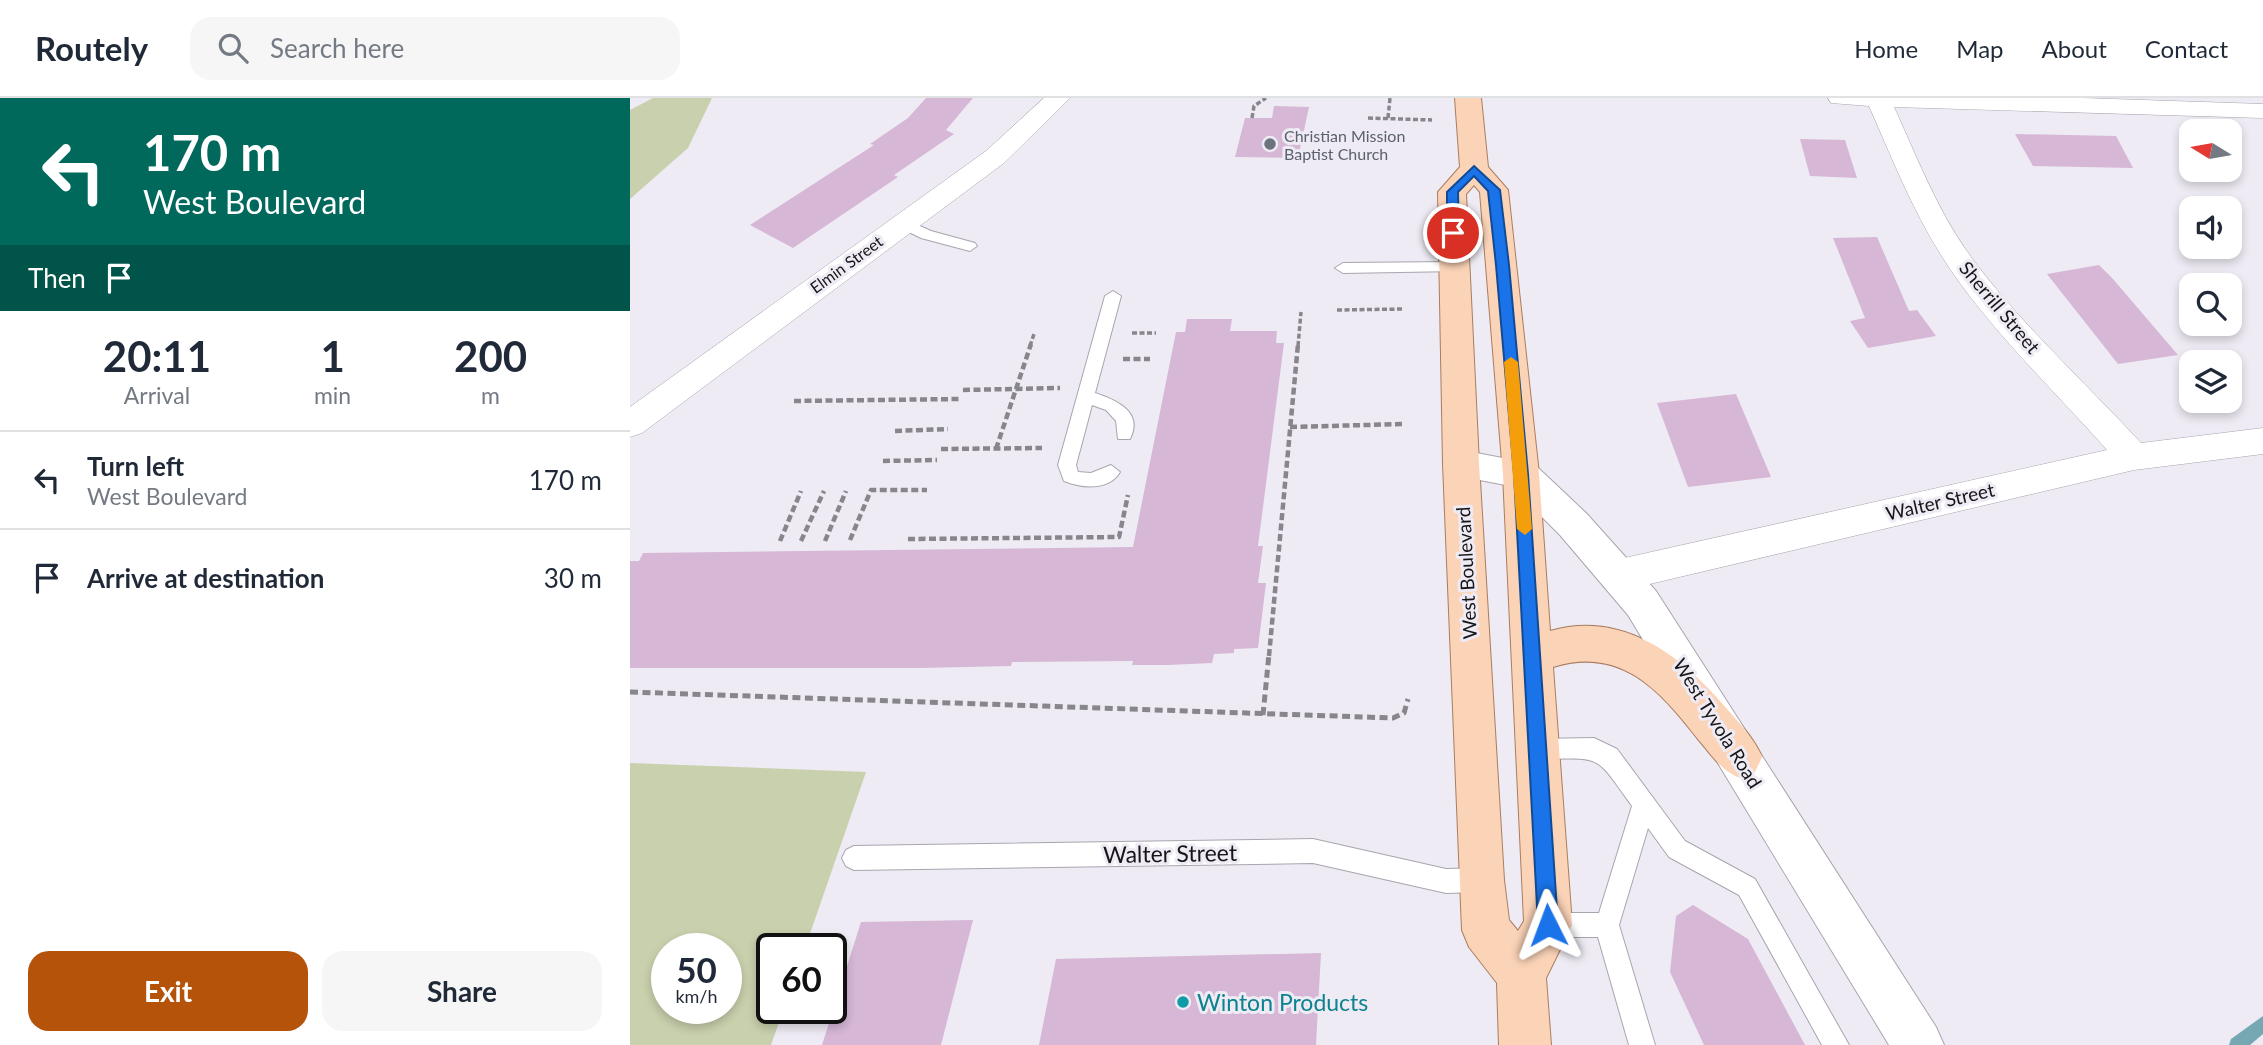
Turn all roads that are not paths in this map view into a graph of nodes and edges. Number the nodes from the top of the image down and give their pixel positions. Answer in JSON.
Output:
{"nodes":[{"id":1,"x":1058,"y":98,"type":"edge"},
{"id":2,"x":1468,"y":98,"type":"edge"},
{"id":3,"x":1840,"y":98,"type":"edge"},
{"id":4,"x":1879,"y":99,"type":"edge"},
{"id":5,"x":2263,"y":111,"type":"edge"},
{"id":6,"x":1474,"y":169,"type":"junction"},
{"id":7,"x":902,"y":223,"type":"junction"},
{"id":8,"x":970,"y":246,"type":"dead end"},
{"id":9,"x":1453,"y":267,"type":"junction"},
{"id":10,"x":1343,"y":268,"type":"dead end"},
{"id":11,"x":1113,"y":296,"type":"dead end"},
{"id":12,"x":1086,"y":396,"type":"junction"},
{"id":13,"x":630,"y":424,"type":"edge"},
{"id":14,"x":1124,"y":434,"type":"dead end"},
{"id":15,"x":2263,"y":441,"type":"edge"},
{"id":16,"x":2134,"y":457,"type":"junction"},
{"id":17,"x":1461,"y":464,"type":"junction"},
{"id":18,"x":1111,"y":472,"type":"dead end"},
{"id":19,"x":1521,"y":474,"type":"junction"},
{"id":20,"x":1620,"y":575,"type":"junction"},
{"id":21,"x":1533,"y":655,"type":"junction"},
{"id":22,"x":1538,"y":749,"type":"junction"},
{"id":23,"x":1740,"y":757,"type":"junction"},
{"id":24,"x":1644,"y":803,"type":"junction"},
{"id":25,"x":855,"y":858,"type":"dead end"},
{"id":26,"x":1481,"y":880,"type":"junction"},
{"id":27,"x":1548,"y":925,"type":"junction"},
{"id":28,"x":1607,"y":925,"type":"junction"},
{"id":29,"x":1521,"y":974,"type":"junction"},
{"id":30,"x":1525,"y":1045,"type":"edge"},
{"id":31,"x":1642,"y":1045,"type":"edge"},
{"id":32,"x":1836,"y":1045,"type":"edge"},
{"id":33,"x":1918,"y":1045,"type":"edge"}],
"edges":[{"from":1,"to":7,"type":"street","name":"Elmin Street"},
{"from":2,"to":6,"type":"main road"},
{"from":3,"to":4,"type":"street"},
{"from":4,"to":5,"type":"street"},
{"from":4,"to":16,"type":"street","name":"Sherrill Street"},
{"from":6,"to":9,"type":"main road","name":"West Boulevard"},
{"from":6,"to":19,"type":"main road"},
{"from":7,"to":8,"type":"lane"},
{"from":7,"to":13,"type":"street","name":"Elmin Street"},
{"from":9,"to":10,"type":"lane"},
{"from":9,"to":17,"type":"main road","name":"West Boulevard"},
{"from":11,"to":12,"type":"lane"},
{"from":12,"to":14,"type":"lane"},
{"from":12,"to":18,"type":"lane"},
{"from":15,"to":16,"type":"street","name":"Walter Street"},
{"from":16,"to":20,"type":"street","name":"Walter Street"},
{"from":17,"to":19,"type":"street"},
{"from":17,"to":26,"type":"main road","name":"West Boulevard"},
{"from":19,"to":20,"type":"street","name":"West Tyvola Road"},
{"from":19,"to":21,"type":"main road"},
{"from":20,"to":23,"type":"street","name":"West Tyvola Road"},
{"from":21,"to":22,"type":"main road"},
{"from":21,"to":23,"type":"main road"},
{"from":22,"to":24,"type":"lane"},
{"from":22,"to":27,"type":"main road"},
{"from":23,"to":33,"type":"street","name":"West Tyvola Road"},
{"from":24,"to":28,"type":"lane"},
{"from":24,"to":32,"type":"lane"},
{"from":25,"to":26,"type":"lane","name":"Walter Street"},
{"from":26,"to":29,"type":"main road","name":"West Boulevard"},
{"from":27,"to":28,"type":"lane"},
{"from":27,"to":29,"type":"main road"},
{"from":28,"to":31,"type":"lane"},
{"from":29,"to":30,"type":"main road"}]}
